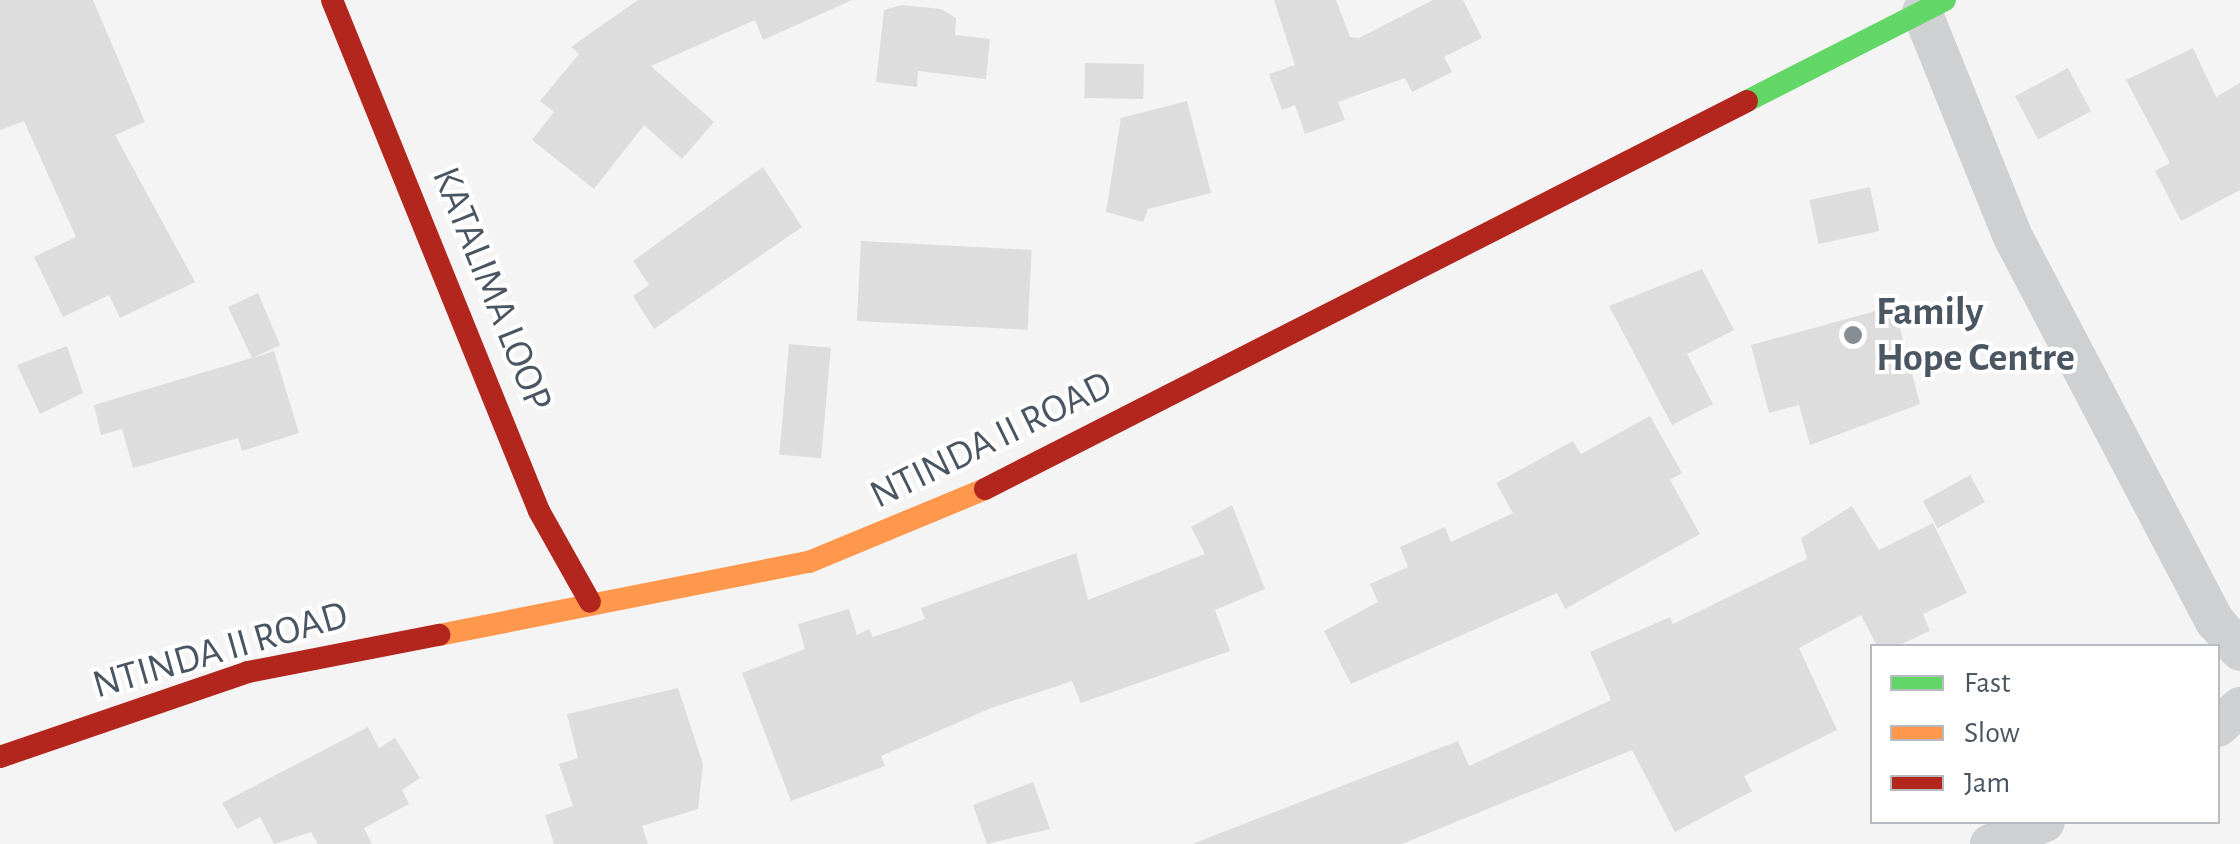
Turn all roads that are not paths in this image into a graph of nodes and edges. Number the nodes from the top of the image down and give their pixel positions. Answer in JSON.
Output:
{"nodes":[{"id":1,"x":332,"y":0,"type":"edge"},
{"id":2,"x":1934,"y":6,"type":"edge"},
{"id":3,"x":590,"y":602,"type":"junction"},
{"id":4,"x":2240,"y":651,"type":"edge"},
{"id":5,"x":2240,"y":707,"type":"edge"},
{"id":6,"x":2220,"y":725,"type":"edge"},
{"id":7,"x":0,"y":757,"type":"edge"},
{"id":8,"x":2040,"y":824,"type":"edge"},
{"id":9,"x":1990,"y":844,"type":"edge"}],
"edges":[{"from":1,"to":3,"type":"street","name":"KATALIMA LOOP"},
{"from":2,"to":3,"type":"street","name":"NTINDA II ROAD"},
{"from":2,"to":4,"type":"street"},
{"from":3,"to":7,"type":"street","name":"NTINDA II ROAD"},
{"from":5,"to":6,"type":"street"},
{"from":8,"to":9,"type":"street"}]}
